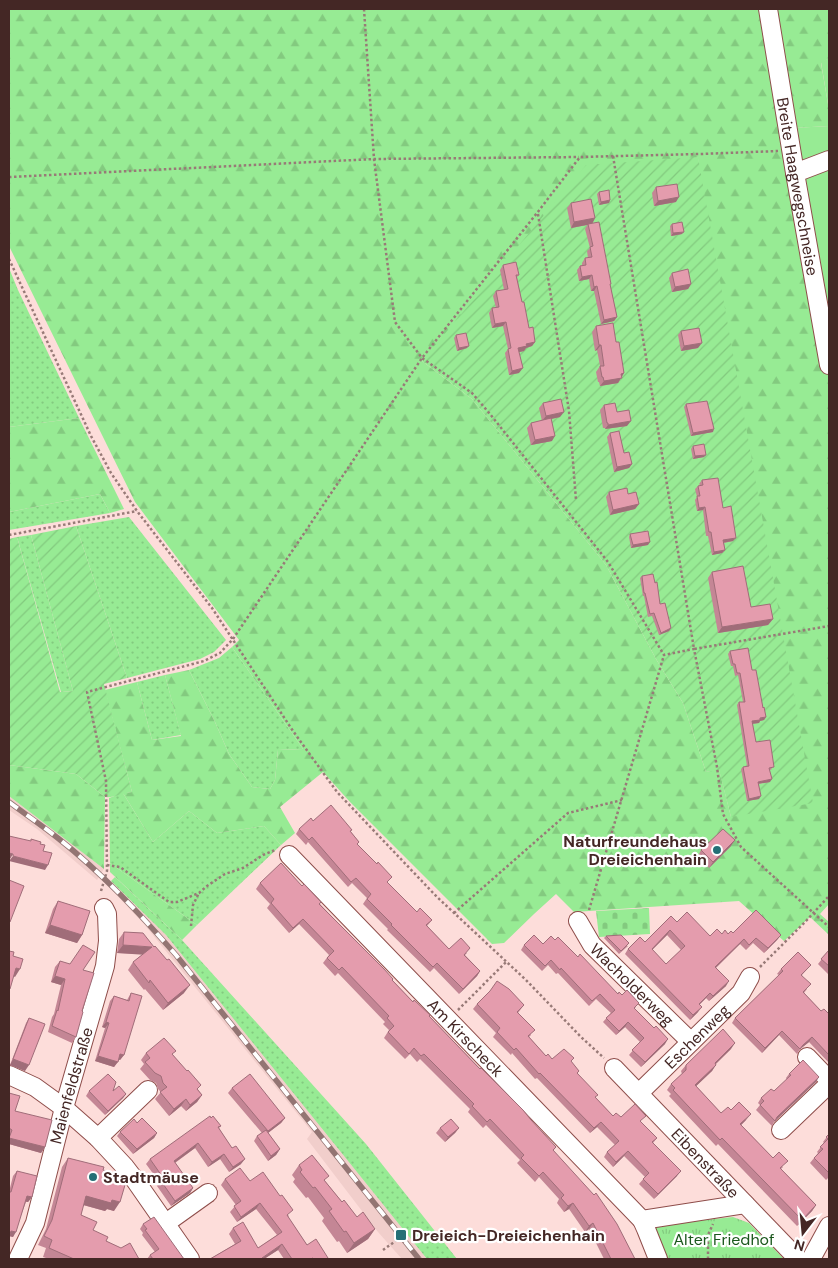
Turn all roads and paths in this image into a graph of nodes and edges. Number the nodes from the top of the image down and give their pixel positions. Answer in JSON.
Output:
{"nodes":[{"id":1,"x":364,"y":9,"type":"edge"},
{"id":2,"x":768,"y":9,"type":"edge"},
{"id":3,"x":791,"y":150,"type":"junction"},
{"id":4,"x":613,"y":156,"type":"junction"},
{"id":5,"x":580,"y":157,"type":"junction"},
{"id":6,"x":374,"y":159,"type":"junction"},
{"id":7,"x":829,"y":160,"type":"edge"},
{"id":8,"x":795,"y":173,"type":"junction"},
{"id":9,"x":9,"y":177,"type":"edge"},
{"id":10,"x":537,"y":213,"type":"junction"},
{"id":11,"x":9,"y":259,"type":"edge"},
{"id":12,"x":422,"y":358,"type":"junction"},
{"id":13,"x":829,"y":365,"type":"edge"},
{"id":14,"x":576,"y":500,"type":"dead end"},
{"id":15,"x":137,"y":511,"type":"junction"},
{"id":16,"x":9,"y":534,"type":"edge"},
{"id":17,"x":829,"y":626,"type":"edge"},
{"id":18,"x":233,"y":639,"type":"junction"},
{"id":19,"x":694,"y":649,"type":"junction"},
{"id":20,"x":664,"y":655,"type":"junction"},
{"id":21,"x":622,"y":800,"type":"junction"},
{"id":22,"x":289,"y":855,"type":"joint"},
{"id":23,"x":107,"y":865,"type":"junction"},
{"id":24,"x":199,"y":893,"type":"junction"},
{"id":25,"x":829,"y":896,"type":"edge"},
{"id":26,"x":102,"y":899,"type":"joint"},
{"id":27,"x":814,"y":913,"type":"junction"},
{"id":28,"x":454,"y":914,"type":"junction"},
{"id":29,"x":578,"y":921,"type":"joint"},
{"id":30,"x":191,"y":926,"type":"dead end"},
{"id":31,"x":829,"y":927,"type":"edge"},
{"id":32,"x":506,"y":962,"type":"junction"},
{"id":33,"x":750,"y":977,"type":"joint"},
{"id":34,"x":449,"y":1020,"type":"junction"},
{"id":35,"x":691,"y":1042,"type":"junction"},
{"id":36,"x":807,"y":1057,"type":"dead end"},
{"id":37,"x":614,"y":1068,"type":"joint"},
{"id":38,"x":9,"y":1075,"type":"edge"},
{"id":39,"x":829,"y":1082,"type":"edge"},
{"id":40,"x":148,"y":1090,"type":"dead end"},
{"id":41,"x":639,"y":1093,"type":"junction"},
{"id":42,"x":64,"y":1108,"type":"junction"},
{"id":43,"x":781,"y":1130,"type":"dead end"},
{"id":44,"x":98,"y":1138,"type":"junction"},
{"id":45,"x":208,"y":1193,"type":"dead end"},
{"id":46,"x":745,"y":1204,"type":"junction"},
{"id":47,"x":719,"y":1209,"type":"junction"},
{"id":48,"x":642,"y":1220,"type":"junction"},
{"id":49,"x":166,"y":1223,"type":"junction"},
{"id":50,"x":829,"y":1226,"type":"edge"},
{"id":51,"x":397,"y":1240,"type":"dead end"},
{"id":52,"x":383,"y":1250,"type":"dead end"},
{"id":53,"x":18,"y":1259,"type":"edge"},
{"id":54,"x":190,"y":1259,"type":"edge"},
{"id":55,"x":658,"y":1259,"type":"edge"},
{"id":56,"x":708,"y":1259,"type":"edge"},
{"id":57,"x":798,"y":1259,"type":"edge"},
{"id":58,"x":812,"y":1259,"type":"edge"}],
"edges":[{"from":1,"to":6,"type":"path"},
{"from":2,"to":3,"type":"street","name":"Breite Haagwegschneise"},
{"from":3,"to":4,"type":"path"},
{"from":3,"to":8,"type":"street","name":"Breite Haagwegschneise"},
{"from":4,"to":5,"type":"path"},
{"from":4,"to":19,"type":"path"},
{"from":5,"to":6,"type":"path"},
{"from":5,"to":10,"type":"path"},
{"from":6,"to":9,"type":"path"},
{"from":6,"to":12,"type":"path"},
{"from":7,"to":8,"type":"street"},
{"from":8,"to":13,"type":"street","name":"Breite Haagwegschneise"},
{"from":10,"to":12,"type":"path"},
{"from":10,"to":14,"type":"path"},
{"from":11,"to":15,"type":"path"},
{"from":12,"to":18,"type":"path"},
{"from":12,"to":20,"type":"path"},
{"from":15,"to":16,"type":"path"},
{"from":15,"to":18,"type":"path"},
{"from":17,"to":19,"type":"path"},
{"from":18,"to":23,"type":"path"},
{"from":18,"to":28,"type":"path"},
{"from":19,"to":20,"type":"path"},
{"from":19,"to":27,"type":"path"},
{"from":20,"to":21,"type":"path"},
{"from":21,"to":28,"type":"path"},
{"from":21,"to":29,"type":"path"},
{"from":22,"to":24,"type":"path"},
{"from":22,"to":34,"type":"street","name":"Am Kirscheck"},
{"from":23,"to":24,"type":"path"},
{"from":23,"to":26,"type":"path"},
{"from":24,"to":30,"type":"path"},
{"from":25,"to":27,"type":"path"},
{"from":26,"to":42,"type":"street","name":"Maienfeldstraße"},
{"from":27,"to":31,"type":"path"},
{"from":27,"to":33,"type":"path"},
{"from":28,"to":32,"type":"path"},
{"from":29,"to":35,"type":"street","name":"Wacholderweg"},
{"from":32,"to":34,"type":"path"},
{"from":32,"to":37,"type":"path"},
{"from":33,"to":35,"type":"street","name":"Eschenweg"},
{"from":34,"to":48,"type":"street","name":"Am Kirscheck"},
{"from":35,"to":41,"type":"street","name":"Eschenweg"},
{"from":36,"to":39,"type":"street"},
{"from":37,"to":41,"type":"street","name":"Eibenstraße"},
{"from":38,"to":42,"type":"street"},
{"from":39,"to":43,"type":"street"},
{"from":40,"to":44,"type":"street"},
{"from":41,"to":46,"type":"street","name":"Eibenstraße"},
{"from":42,"to":44,"type":"street"},
{"from":42,"to":53,"type":"street","name":"Maienfeldstraße"},
{"from":44,"to":49,"type":"street"},
{"from":45,"to":49,"type":"street"},
{"from":46,"to":47,"type":"street"},
{"from":46,"to":57,"type":"street","name":"Eibenstraße"},
{"from":47,"to":48,"type":"street"},
{"from":47,"to":56,"type":"path"},
{"from":48,"to":55,"type":"street","name":"Am Kirscheck"},
{"from":49,"to":54,"type":"street"},
{"from":50,"to":58,"type":"street"},
{"from":51,"to":52,"type":"path"}]}
